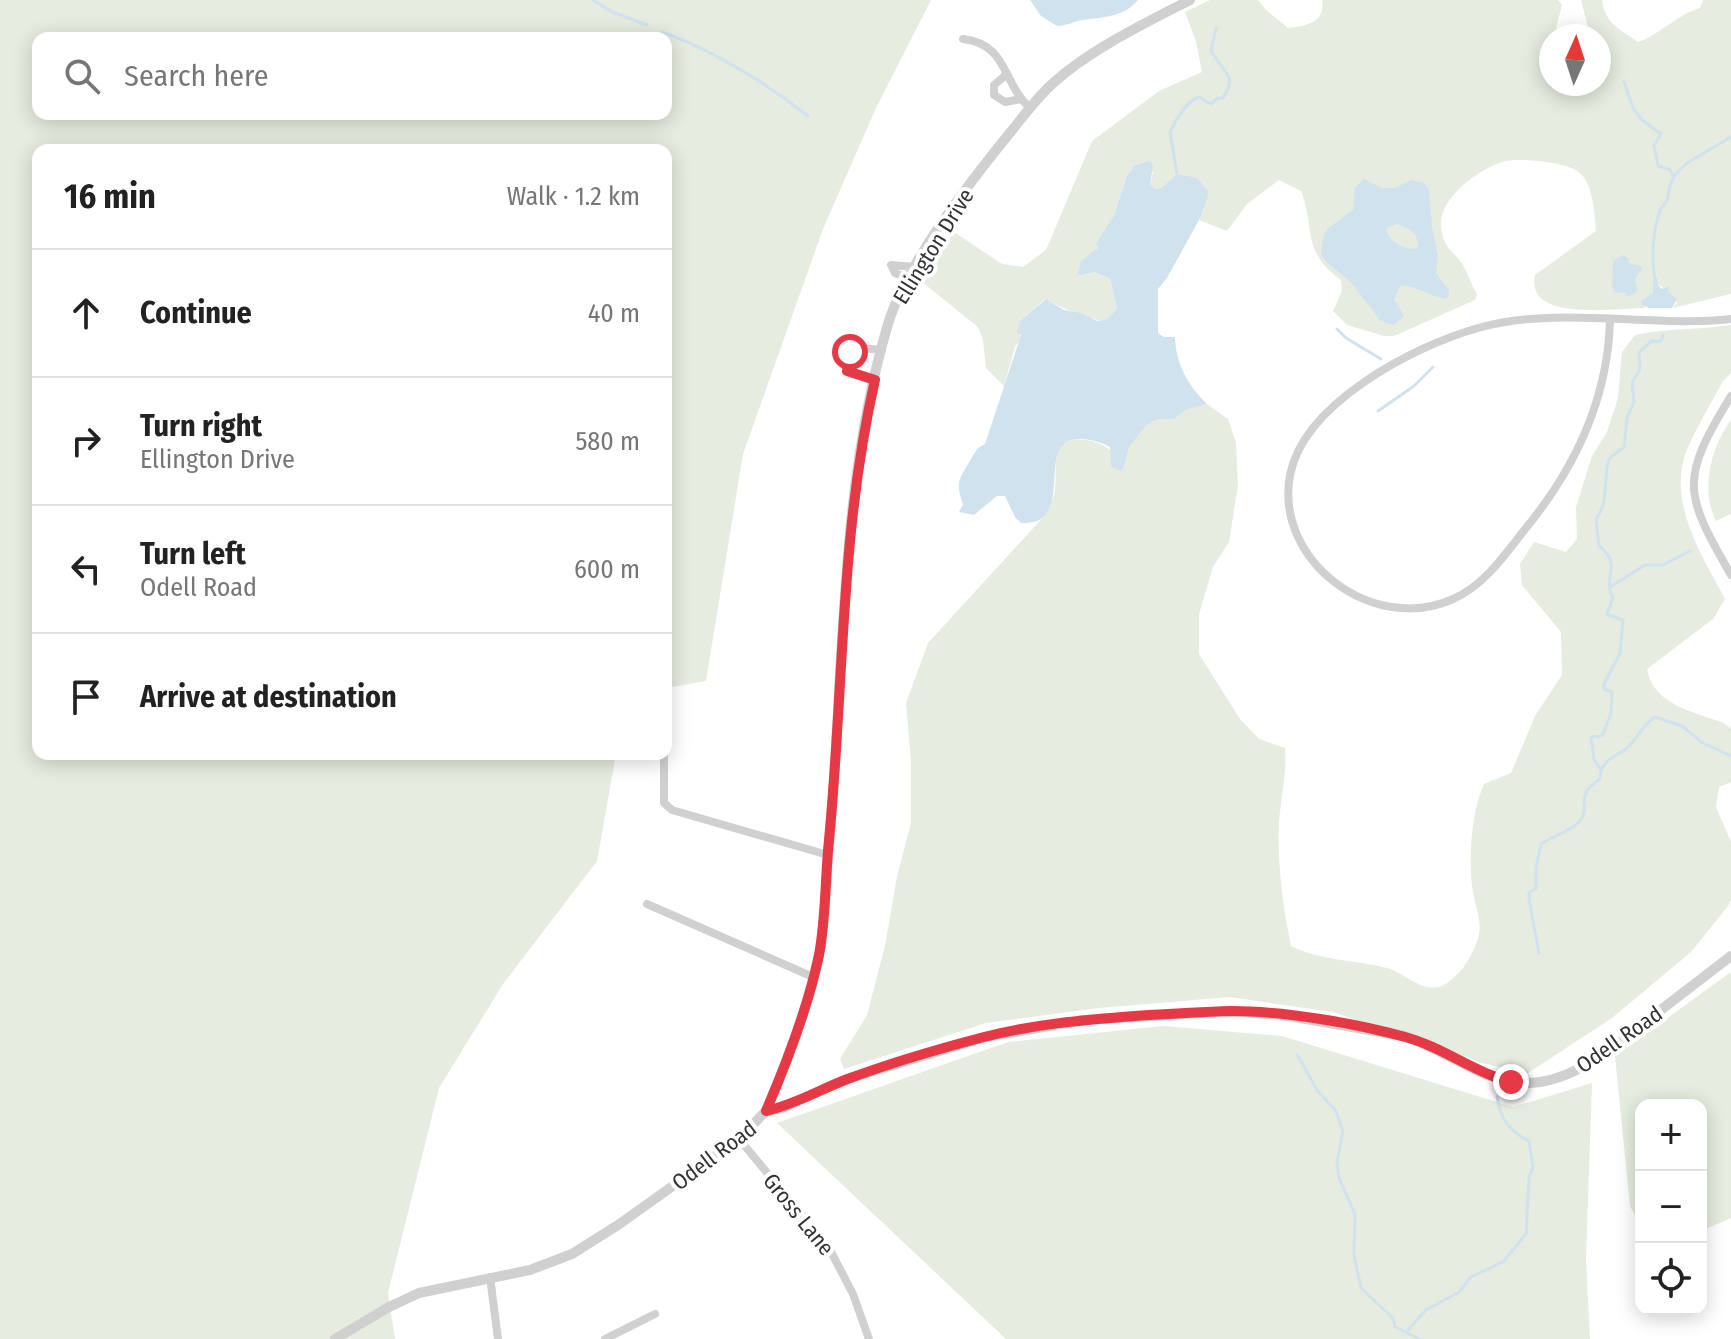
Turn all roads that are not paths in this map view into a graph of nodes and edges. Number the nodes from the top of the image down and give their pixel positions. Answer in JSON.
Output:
{"nodes":[{"id":1,"x":1190,"y":0,"type":"edge"},
{"id":2,"x":963,"y":39,"type":"dead end"},
{"id":3,"x":1007,"y":74,"type":"junction"},
{"id":4,"x":1021,"y":99,"type":"junction"},
{"id":5,"x":1030,"y":108,"type":"junction"},
{"id":6,"x":915,"y":267,"type":"junction"},
{"id":7,"x":909,"y":279,"type":"junction"},
{"id":8,"x":1731,"y":319,"type":"edge"},
{"id":9,"x":1610,"y":320,"type":"junction"},
{"id":10,"x":882,"y":350,"type":"junction"},
{"id":11,"x":875,"y":380,"type":"junction"},
{"id":12,"x":1731,"y":396,"type":"edge"},
{"id":13,"x":1731,"y":575,"type":"edge"},
{"id":14,"x":664,"y":760,"type":"edge"},
{"id":15,"x":828,"y":855,"type":"junction"},
{"id":16,"x":647,"y":904,"type":"dead end"},
{"id":17,"x":1731,"y":956,"type":"edge"},
{"id":18,"x":813,"y":977,"type":"junction"},
{"id":19,"x":766,"y":1111,"type":"junction"},
{"id":20,"x":739,"y":1139,"type":"junction"},
{"id":21,"x":490,"y":1277,"type":"junction"},
{"id":22,"x":655,"y":1314,"type":"dead end"},
{"id":23,"x":335,"y":1339,"type":"edge"},
{"id":24,"x":498,"y":1339,"type":"edge"},
{"id":25,"x":605,"y":1339,"type":"edge"},
{"id":26,"x":869,"y":1339,"type":"edge"}],
"edges":[{"from":1,"to":5,"type":"street","name":"Ellington Drive"},
{"from":2,"to":3,"type":"street"},
{"from":3,"to":4,"type":"street"},
{"from":3,"to":4,"type":"street"},
{"from":4,"to":5,"type":"street"},
{"from":5,"to":6,"type":"street","name":"Ellington Drive"},
{"from":6,"to":7,"type":"street","name":"Ellington Drive"},
{"from":6,"to":7,"type":"street"},
{"from":7,"to":10,"type":"street","name":"Ellington Drive"},
{"from":8,"to":9,"type":"street"},
{"from":9,"to":9,"type":"street"},
{"from":10,"to":11,"type":"street","name":"Ellington Drive"},
{"from":10,"to":11,"type":"street"},
{"from":11,"to":15,"type":"street","name":"Ellington Drive"},
{"from":12,"to":13,"type":"street"},
{"from":14,"to":15,"type":"street"},
{"from":15,"to":18,"type":"street","name":"Ellington Drive"},
{"from":16,"to":18,"type":"street"},
{"from":17,"to":19,"type":"street","name":"Odell Road"},
{"from":18,"to":19,"type":"street","name":"Ellington Drive"},
{"from":19,"to":20,"type":"street","name":"Odell Road"},
{"from":20,"to":21,"type":"street","name":"Odell Road"},
{"from":20,"to":26,"type":"street","name":"Gross Lane"},
{"from":21,"to":23,"type":"street","name":"Odell Road"},
{"from":21,"to":24,"type":"street"},
{"from":22,"to":25,"type":"street"}]}
